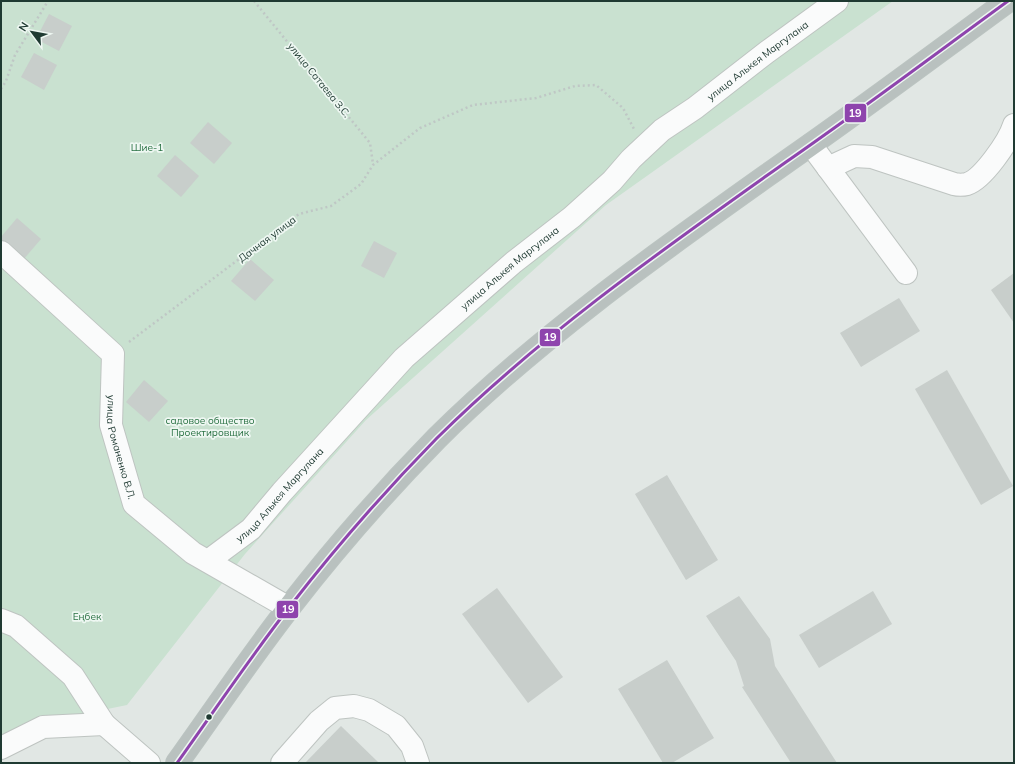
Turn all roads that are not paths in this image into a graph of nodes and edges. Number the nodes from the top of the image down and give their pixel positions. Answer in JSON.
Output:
{"nodes":[{"id":1,"x":837,"y":1,"type":"edge"},
{"id":2,"x":1008,"y":1,"type":"edge"},
{"id":3,"x":1014,"y":125,"type":"edge"},
{"id":4,"x":811,"y":145,"type":"junction"},
{"id":5,"x":828,"y":168,"type":"junction"},
{"id":6,"x":1,"y":252,"type":"edge"},
{"id":7,"x":906,"y":273,"type":"dead end"},
{"id":8,"x":208,"y":562,"type":"junction"},
{"id":9,"x":289,"y":608,"type":"junction"},
{"id":10,"x":1,"y":620,"type":"edge"},
{"id":11,"x":104,"y":724,"type":"junction"},
{"id":12,"x":1,"y":748,"type":"edge"},
{"id":13,"x":149,"y":763,"type":"edge"},
{"id":14,"x":177,"y":763,"type":"edge"},
{"id":15,"x":282,"y":763,"type":"edge"},
{"id":16,"x":418,"y":763,"type":"edge"}],
"edges":[{"from":1,"to":8,"type":"street","name":"улица Алькея Маргулана"},
{"from":2,"to":4,"type":"highway"},
{"from":3,"to":5,"type":"street"},
{"from":4,"to":5,"type":"street"},
{"from":4,"to":9,"type":"highway"},
{"from":5,"to":7,"type":"street"},
{"from":6,"to":8,"type":"street","name":"улица Романенко В.Л."},
{"from":8,"to":9,"type":"street","name":"улица Романенко В.Л."},
{"from":9,"to":14,"type":"highway"},
{"from":10,"to":11,"type":"street"},
{"from":11,"to":12,"type":"street"},
{"from":11,"to":13,"type":"street"},
{"from":15,"to":16,"type":"street"}]}
